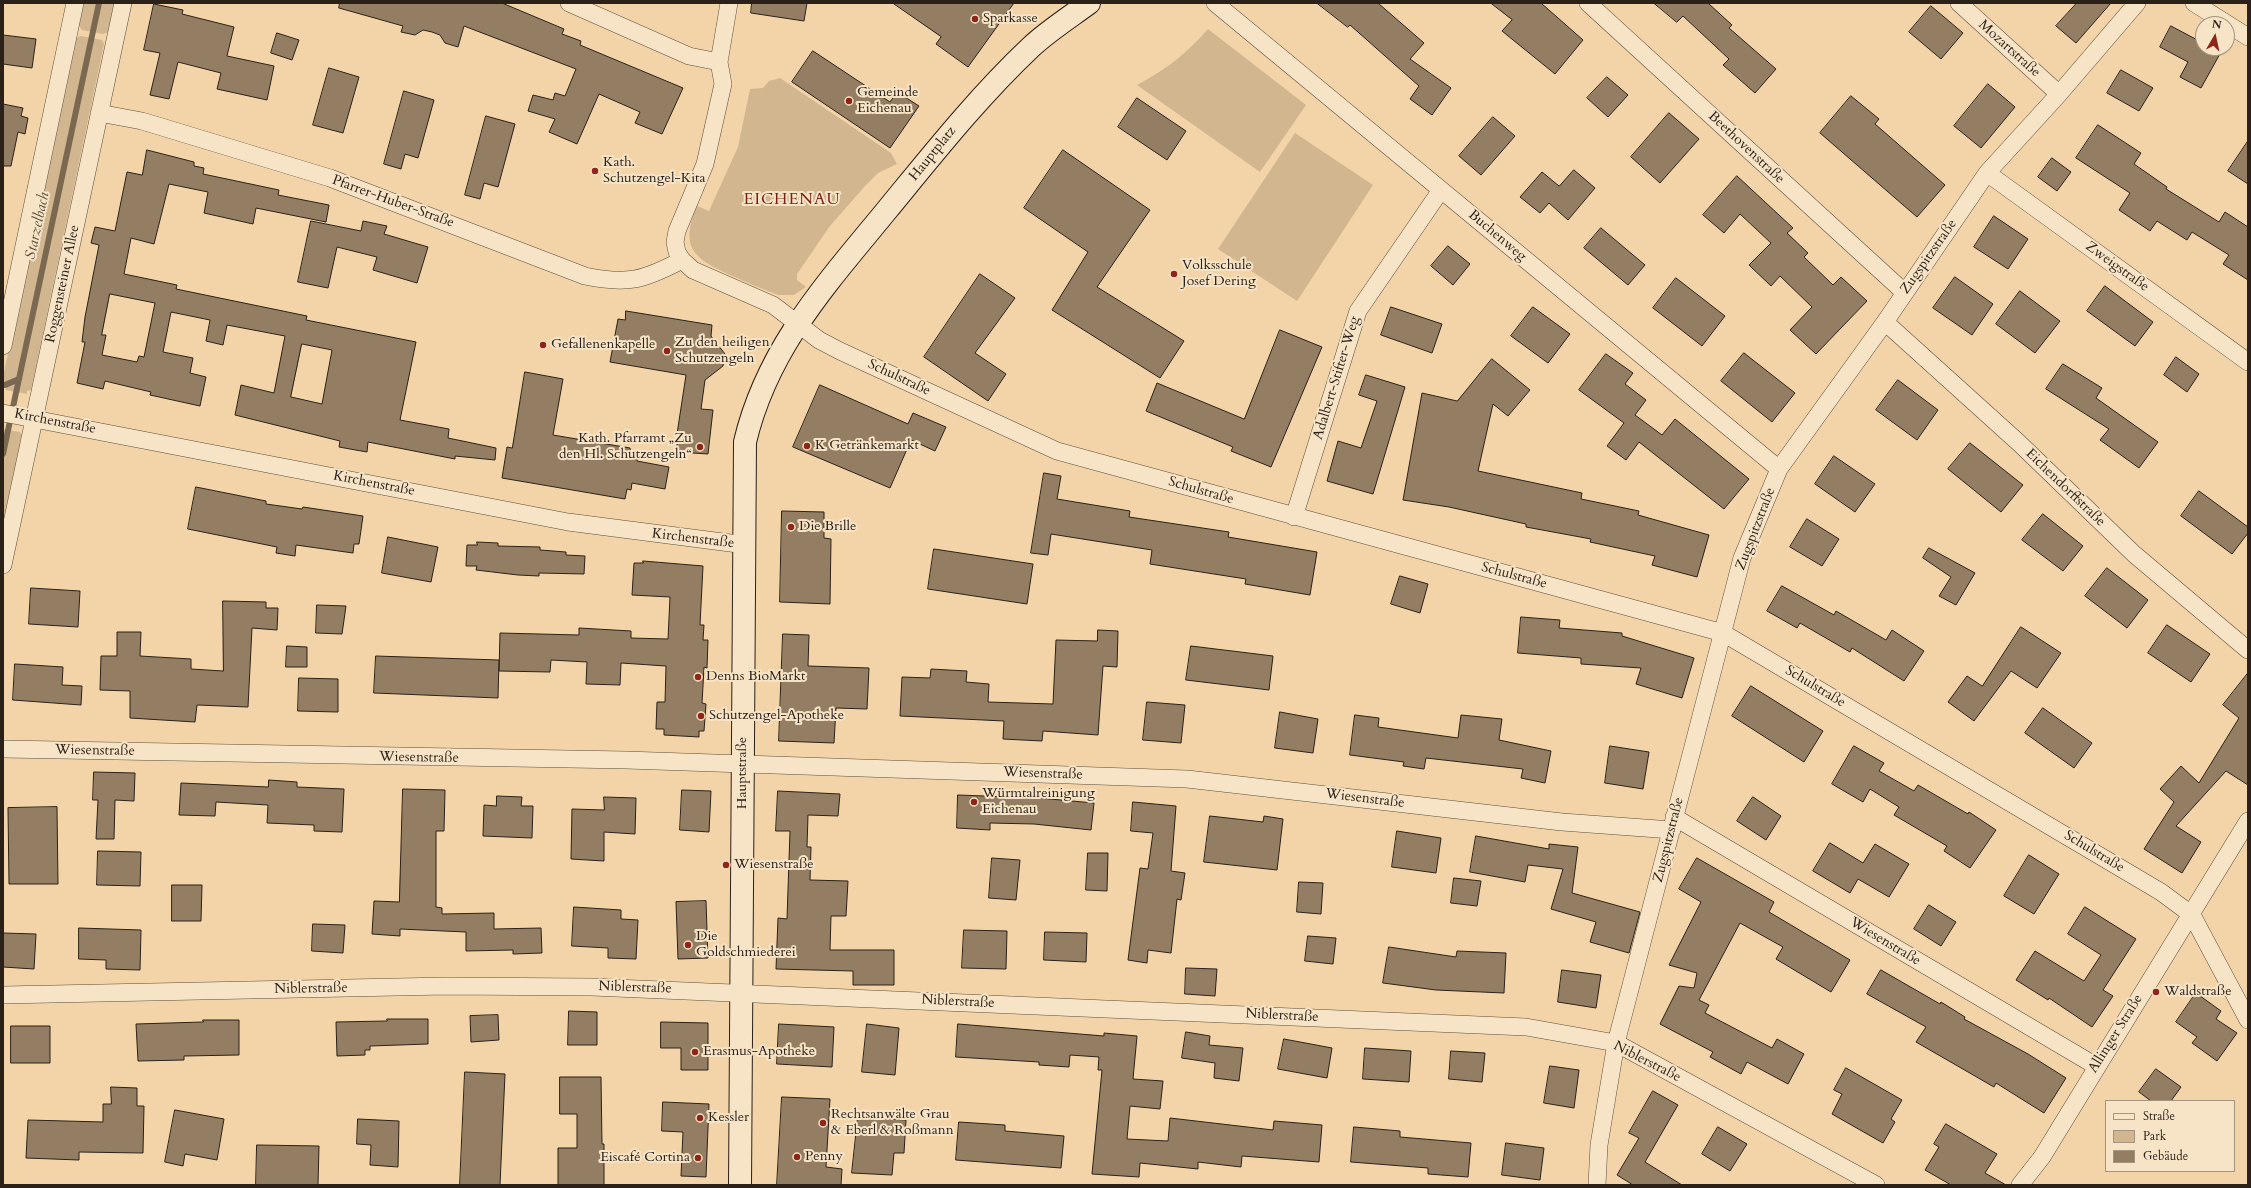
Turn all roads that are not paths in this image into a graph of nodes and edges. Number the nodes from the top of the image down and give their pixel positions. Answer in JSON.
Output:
{"nodes":[{"id":1,"x":75,"y":3,"type":"edge"},
{"id":2,"x":123,"y":3,"type":"edge"},
{"id":3,"x":569,"y":3,"type":"edge"},
{"id":4,"x":730,"y":3,"type":"edge"},
{"id":5,"x":1089,"y":3,"type":"edge"},
{"id":6,"x":1215,"y":3,"type":"edge"},
{"id":7,"x":1588,"y":3,"type":"edge"},
{"id":8,"x":1959,"y":3,"type":"edge"},
{"id":9,"x":2137,"y":3,"type":"edge"},
{"id":10,"x":2194,"y":3,"type":"edge"},
{"id":11,"x":2248,"y":37,"type":"edge"},
{"id":12,"x":719,"y":62,"type":"junction"},
{"id":13,"x":2059,"y":94,"type":"junction"},
{"id":14,"x":99,"y":113,"type":"junction"},
{"id":15,"x":1987,"y":173,"type":"junction"},
{"id":16,"x":1441,"y":190,"type":"junction"},
{"id":17,"x":682,"y":260,"type":"junction"},
{"id":18,"x":1904,"y":292,"type":"junction"},
{"id":19,"x":1885,"y":322,"type":"junction"},
{"id":20,"x":796,"y":324,"type":"junction"},
{"id":21,"x":3,"y":346,"type":"edge"},
{"id":22,"x":2248,"y":362,"type":"edge"},
{"id":23,"x":3,"y":413,"type":"edge"},
{"id":24,"x":29,"y":417,"type":"junction"},
{"id":25,"x":1779,"y":469,"type":"junction"},
{"id":26,"x":1294,"y":517,"type":"junction"},
{"id":27,"x":746,"y":545,"type":"junction"},
{"id":28,"x":3,"y":565,"type":"edge"},
{"id":29,"x":1723,"y":633,"type":"junction"},
{"id":30,"x":2248,"y":650,"type":"edge"},
{"id":31,"x":3,"y":749,"type":"edge"},
{"id":32,"x":742,"y":766,"type":"junction"},
{"id":33,"x":2248,"y":821,"type":"edge"},
{"id":34,"x":1673,"y":824,"type":"junction"},
{"id":35,"x":2192,"y":915,"type":"junction"},
{"id":36,"x":742,"y":992,"type":"junction"},
{"id":37,"x":3,"y":995,"type":"edge"},
{"id":38,"x":2248,"y":1020,"type":"edge"},
{"id":39,"x":1616,"y":1043,"type":"junction"},
{"id":40,"x":2096,"y":1066,"type":"junction"},
{"id":41,"x":740,"y":1185,"type":"edge"},
{"id":42,"x":1597,"y":1185,"type":"edge"},
{"id":43,"x":1876,"y":1185,"type":"edge"},
{"id":44,"x":2020,"y":1185,"type":"edge"}],
"edges":[{"from":1,"to":21,"type":"street"},
{"from":2,"to":14,"type":"street","name":"Roggensteiner Allee"},
{"from":3,"to":12,"type":"street"},
{"from":4,"to":12,"type":"street"},
{"from":5,"to":20,"type":"main road","name":"Hauptplatz"},
{"from":6,"to":16,"type":"street","name":"Buchenweg"},
{"from":7,"to":18,"type":"street","name":"Beethovenstraße"},
{"from":8,"to":13,"type":"street","name":"Mozartstraße"},
{"from":9,"to":13,"type":"street","name":"Zugspitzstraße"},
{"from":10,"to":11,"type":"street"},
{"from":12,"to":17,"type":"street"},
{"from":13,"to":15,"type":"street","name":"Zugspitzstraße"},
{"from":14,"to":17,"type":"street","name":"Pfarrer-Huber-Straße"},
{"from":14,"to":24,"type":"street","name":"Roggensteiner Allee"},
{"from":15,"to":18,"type":"street","name":"Zugspitzstraße"},
{"from":15,"to":22,"type":"street","name":"Zweigstraße"},
{"from":16,"to":25,"type":"street","name":"Buchenweg"},
{"from":16,"to":26,"type":"street","name":"Adalbert-Stifter-Weg"},
{"from":17,"to":20,"type":"street","name":"Schulstraße"},
{"from":18,"to":19,"type":"street","name":"Zugspitzstraße"},
{"from":19,"to":25,"type":"street","name":"Zugspitzstraße"},
{"from":19,"to":30,"type":"street","name":"Eichendorffstraße"},
{"from":20,"to":26,"type":"street","name":"Schulstraße"},
{"from":20,"to":27,"type":"main road","name":"Hauptstraße"},
{"from":23,"to":24,"type":"street","name":"Kirchenstraße"},
{"from":24,"to":27,"type":"street","name":"Kirchenstraße"},
{"from":24,"to":28,"type":"street","name":"Roggensteiner Allee"},
{"from":25,"to":29,"type":"street","name":"Zugspitzstraße"},
{"from":26,"to":29,"type":"street","name":"Schulstraße"},
{"from":27,"to":32,"type":"main road","name":"Hauptstraße"},
{"from":29,"to":34,"type":"street","name":"Zugspitzstraße"},
{"from":29,"to":35,"type":"street","name":"Schulstraße"},
{"from":31,"to":32,"type":"street","name":"Wiesenstraße"},
{"from":32,"to":34,"type":"street","name":"Wiesenstraße"},
{"from":32,"to":36,"type":"main road","name":"Hauptstraße"},
{"from":33,"to":35,"type":"street","name":"Allinger Straße"},
{"from":34,"to":39,"type":"street","name":"Zugspitzstraße"},
{"from":34,"to":40,"type":"street","name":"Wiesenstraße"},
{"from":35,"to":38,"type":"street"},
{"from":35,"to":40,"type":"street","name":"Allinger Straße"},
{"from":36,"to":37,"type":"street","name":"Niblerstraße"},
{"from":36,"to":39,"type":"street","name":"Niblerstraße"},
{"from":36,"to":41,"type":"main road","name":"Hauptstraße"},
{"from":39,"to":42,"type":"street","name":"Zugspitzstraße"},
{"from":39,"to":43,"type":"street","name":"Niblerstraße"},
{"from":40,"to":44,"type":"street","name":"Allinger Straße"}]}
